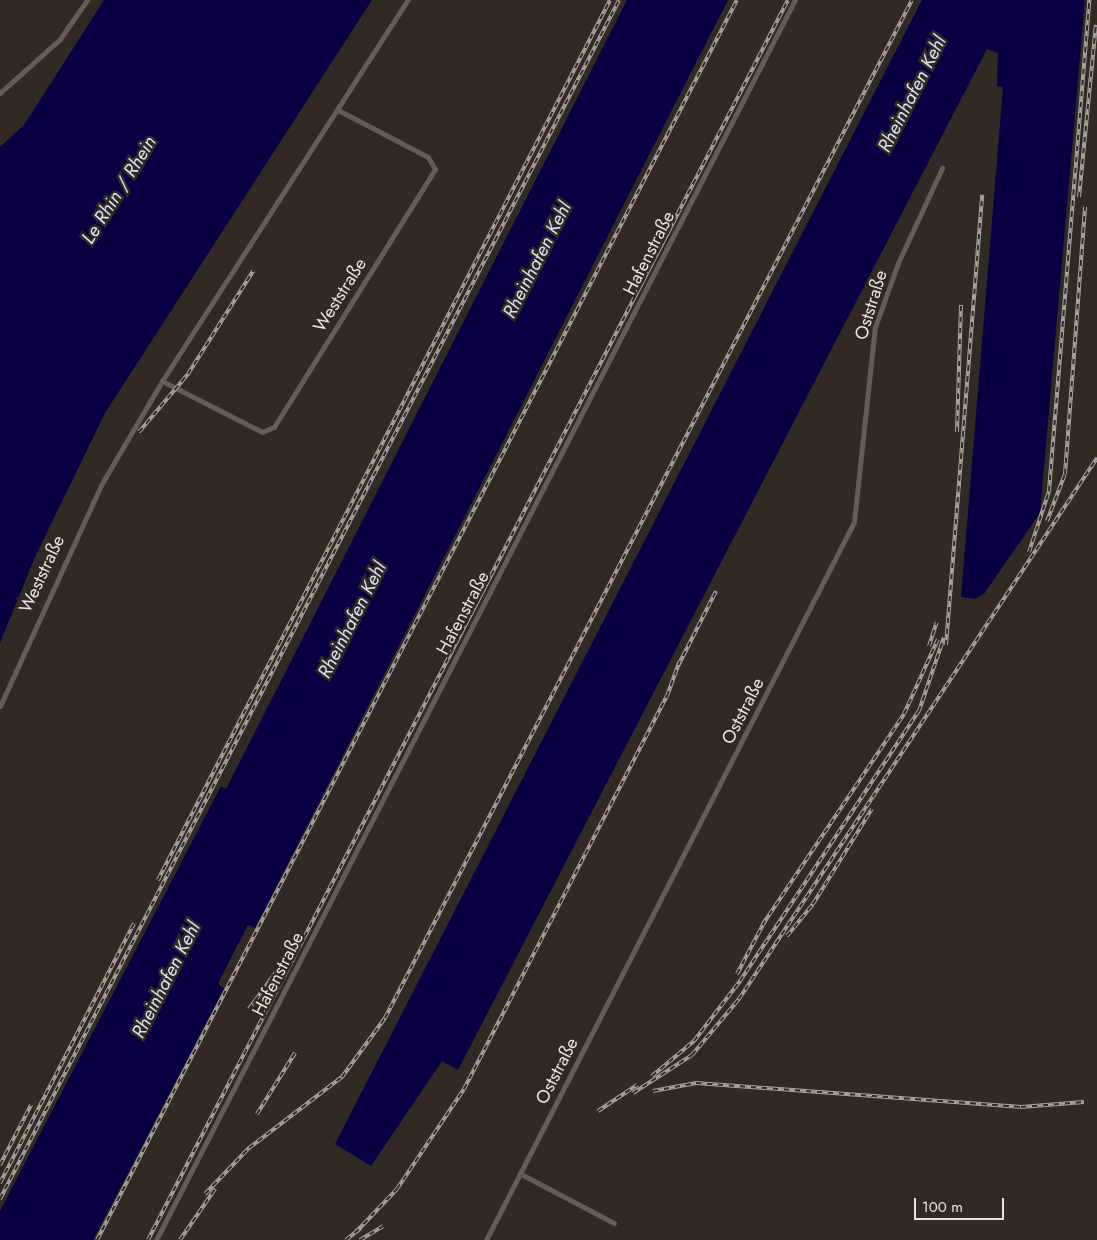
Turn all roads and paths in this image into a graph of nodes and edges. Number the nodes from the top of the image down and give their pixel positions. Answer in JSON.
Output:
{"nodes":[{"id":1,"x":87,"y":0,"type":"edge"},
{"id":2,"x":408,"y":0,"type":"edge"},
{"id":3,"x":796,"y":0,"type":"edge"},
{"id":4,"x":0,"y":93,"type":"edge"},
{"id":5,"x":338,"y":110,"type":"junction"},
{"id":6,"x":942,"y":168,"type":"dead end"},
{"id":7,"x":162,"y":380,"type":"junction"},
{"id":8,"x":0,"y":706,"type":"edge"},
{"id":9,"x":520,"y":1174,"type":"junction"},
{"id":10,"x":614,"y":1223,"type":"dead end"},
{"id":11,"x":156,"y":1240,"type":"edge"},
{"id":12,"x":486,"y":1240,"type":"edge"}],
"edges":[{"from":1,"to":4,"type":"street"},
{"from":2,"to":5,"type":"street","name":"Weststraße"},
{"from":3,"to":11,"type":"street","name":"Hafenstraße"},
{"from":5,"to":7,"type":"street","name":"Weststraße"},
{"from":5,"to":7,"type":"street","name":"Weststraße"},
{"from":6,"to":9,"type":"street","name":"Oststraße"},
{"from":7,"to":8,"type":"street","name":"Weststraße"},
{"from":9,"to":10,"type":"street"},
{"from":9,"to":12,"type":"street","name":"Oststraße"}]}
